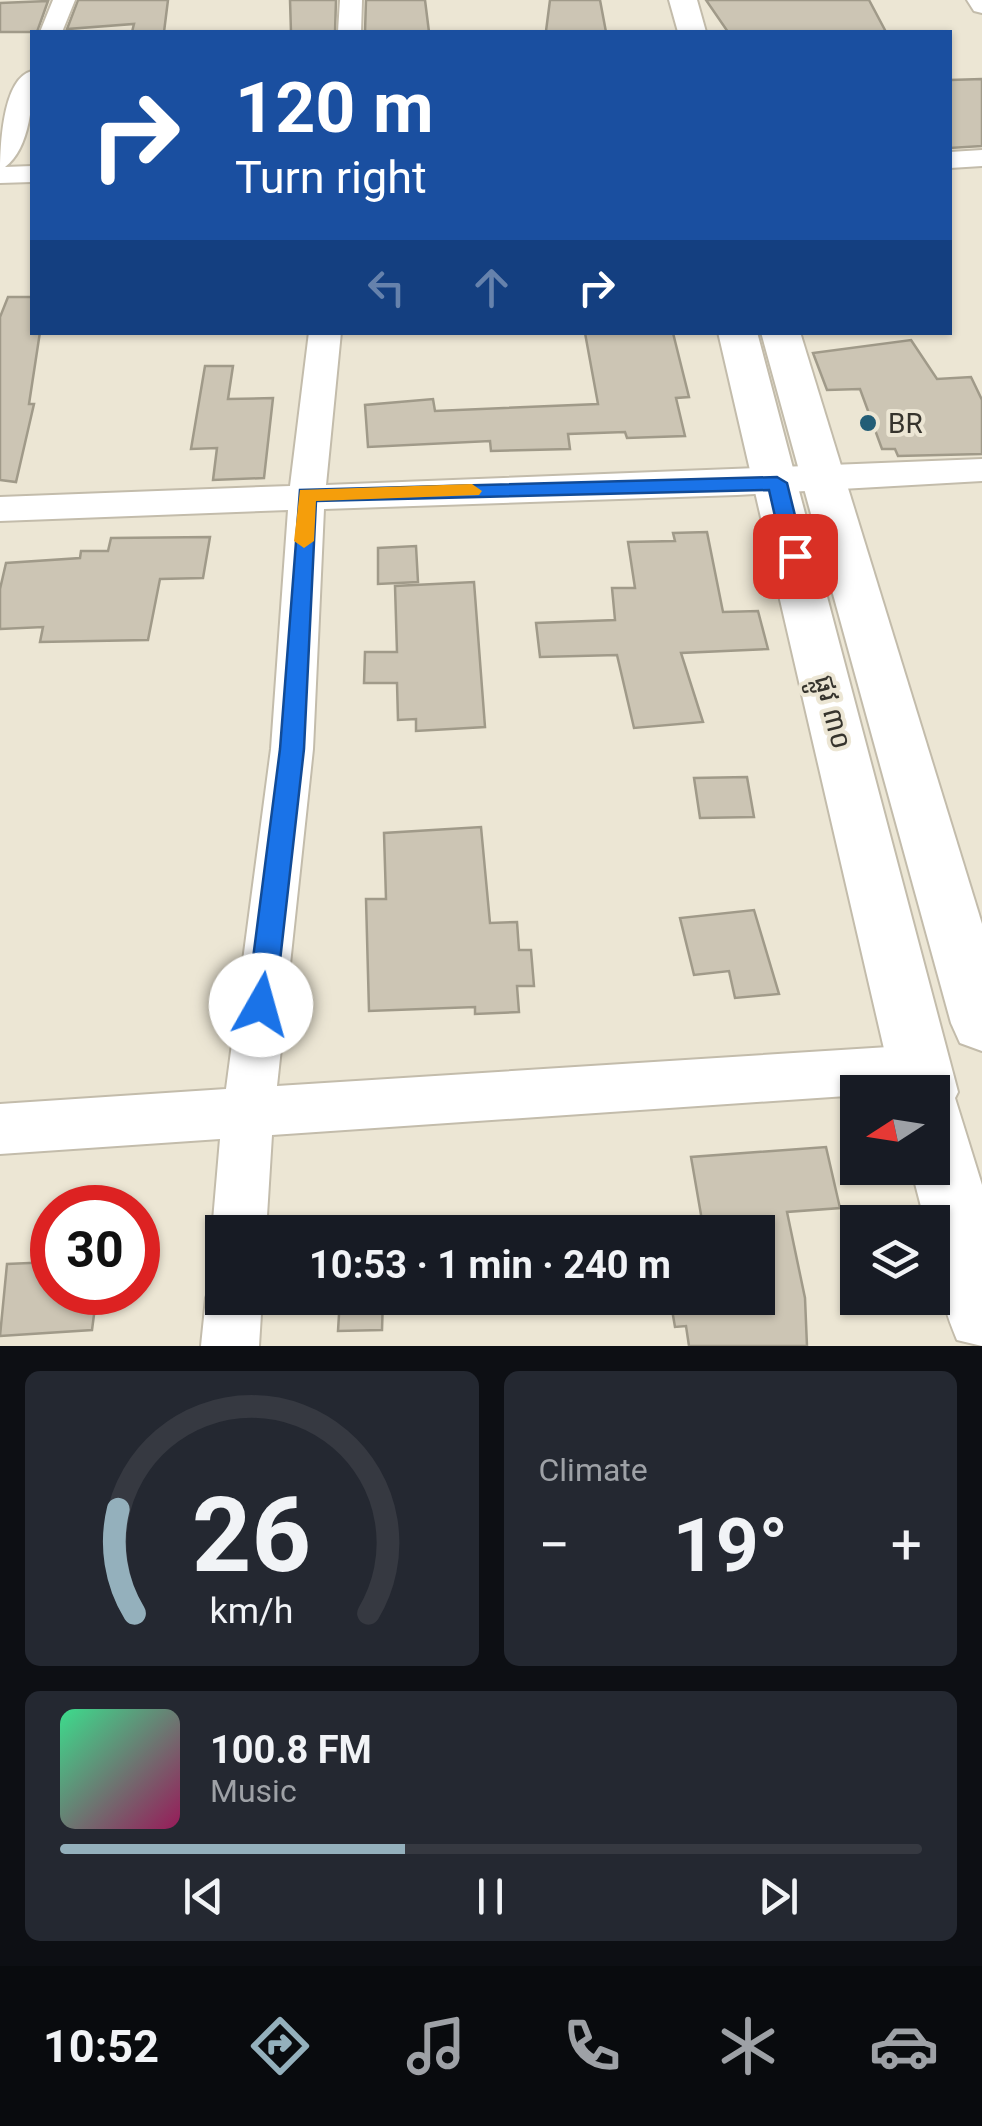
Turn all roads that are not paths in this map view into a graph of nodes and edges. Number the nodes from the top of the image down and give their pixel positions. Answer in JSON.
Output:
{"nodes":[{"id":1,"x":64,"y":0,"type":"edge"},
{"id":2,"x":352,"y":0,"type":"edge"},
{"id":3,"x":683,"y":0,"type":"edge"},
{"id":4,"x":52,"y":30,"type":"edge"},
{"id":5,"x":350,"y":30,"type":"edge"},
{"id":6,"x":691,"y":30,"type":"edge"},
{"id":7,"x":30,"y":83,"type":"edge"},
{"id":8,"x":982,"y":158,"type":"edge"},
{"id":9,"x":0,"y":160,"type":"edge"},
{"id":10,"x":952,"y":160,"type":"edge"},
{"id":11,"x":30,"y":174,"type":"edge"},
{"id":12,"x":0,"y":175,"type":"edge"},
{"id":13,"x":325,"y":335,"type":"edge"},
{"id":14,"x":737,"y":335,"type":"edge"},
{"id":15,"x":780,"y":335,"type":"edge"},
{"id":16,"x":982,"y":470,"type":"edge"},
{"id":17,"x":801,"y":482,"type":"junction"},
{"id":18,"x":307,"y":494,"type":"junction"},
{"id":19,"x":0,"y":509,"type":"edge"},
{"id":20,"x":982,"y":1023,"type":"edge"},
{"id":21,"x":922,"y":1075,"type":"edge"},
{"id":22,"x":840,"y":1096,"type":"edge"},
{"id":23,"x":248,"y":1115,"type":"junction"},
{"id":24,"x":0,"y":1129,"type":"edge"},
{"id":25,"x":949,"y":1185,"type":"edge"},
{"id":26,"x":240,"y":1215,"type":"edge"},
{"id":27,"x":233,"y":1315,"type":"edge"},
{"id":28,"x":982,"y":1315,"type":"edge"},
{"id":29,"x":230,"y":1346,"type":"edge"}],
"edges":[{"from":1,"to":4,"type":"street"},
{"from":2,"to":5,"type":"street"},
{"from":3,"to":6,"type":"street"},
{"from":7,"to":9,"type":"street"},
{"from":8,"to":10,"type":"street"},
{"from":11,"to":12,"type":"street"},
{"from":13,"to":18,"type":"street"},
{"from":14,"to":17,"type":"street","name":"ផ្លូវ ៣០"},
{"from":15,"to":17,"type":"street","name":"ផ្លូវ ៣០"},
{"from":16,"to":17,"type":"street"},
{"from":17,"to":18,"type":"street"},
{"from":17,"to":20,"type":"street","name":"ផ្លូវ ៣០"},
{"from":17,"to":21,"type":"street","name":"ផ្លូវ ៣០"},
{"from":18,"to":19,"type":"street"},
{"from":18,"to":23,"type":"street"},
{"from":22,"to":23,"type":"street"},
{"from":23,"to":24,"type":"street"},
{"from":23,"to":26,"type":"street"},
{"from":25,"to":28,"type":"street","name":"ផ្លូវ ៣០"},
{"from":27,"to":29,"type":"street"}]}
